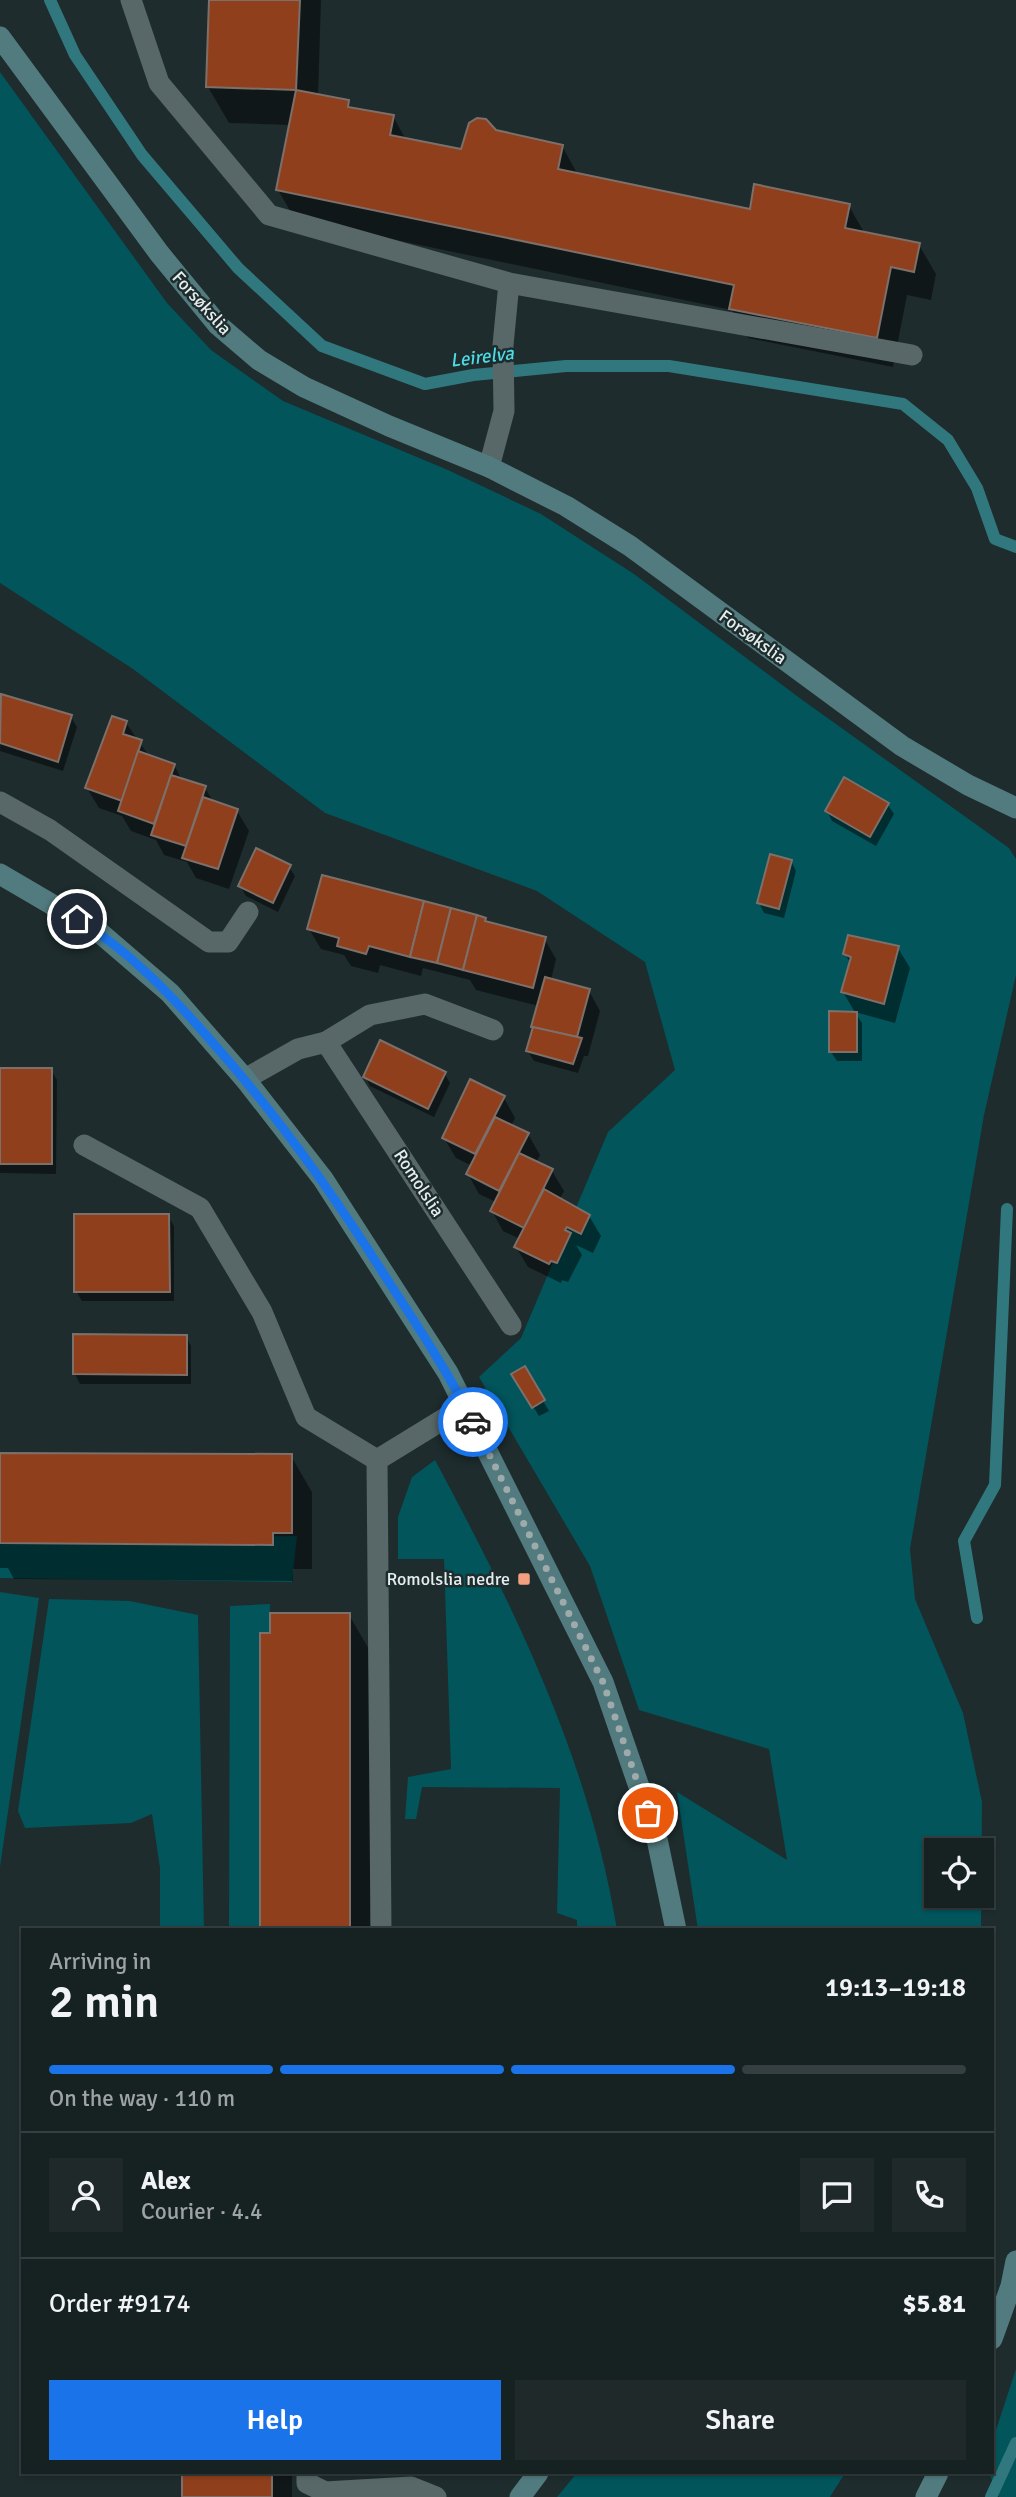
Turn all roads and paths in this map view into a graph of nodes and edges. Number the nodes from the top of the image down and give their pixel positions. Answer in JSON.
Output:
{"nodes":[{"id":1,"x":131,"y":0,"type":"edge"},
{"id":2,"x":0,"y":37,"type":"edge"},
{"id":3,"x":509,"y":283,"type":"junction"},
{"id":4,"x":912,"y":355,"type":"dead end"},
{"id":5,"x":489,"y":467,"type":"junction"},
{"id":6,"x":0,"y":802,"type":"edge"},
{"id":7,"x":1016,"y":808,"type":"edge"},
{"id":8,"x":0,"y":874,"type":"edge"},
{"id":9,"x":248,"y":912,"type":"dead end"},
{"id":10,"x":493,"y":1030,"type":"dead end"},
{"id":11,"x":326,"y":1042,"type":"junction"},
{"id":12,"x":245,"y":1079,"type":"junction"},
{"id":13,"x":84,"y":1145,"type":"dead end"},
{"id":14,"x":511,"y":1325,"type":"dead end"},
{"id":15,"x":465,"y":1406,"type":"junction"},
{"id":16,"x":377,"y":1460,"type":"junction"},
{"id":17,"x":381,"y":1928,"type":"edge"},
{"id":18,"x":676,"y":1928,"type":"edge"},
{"id":19,"x":1016,"y":2261,"type":"edge"},
{"id":20,"x":994,"y":2333,"type":"edge"},
{"id":21,"x":307,"y":2474,"type":"edge"},
{"id":22,"x":537,"y":2474,"type":"edge"},
{"id":23,"x":938,"y":2474,"type":"edge"},
{"id":24,"x":436,"y":2497,"type":"edge"},
{"id":25,"x":520,"y":2497,"type":"edge"},
{"id":26,"x":926,"y":2497,"type":"edge"}],
"edges":[{"from":1,"to":3,"type":"lane"},
{"from":2,"to":5,"type":"street","name":"Forsøkslia"},
{"from":3,"to":4,"type":"lane"},
{"from":3,"to":5,"type":"lane"},
{"from":5,"to":7,"type":"street","name":"Forsøkslia"},
{"from":6,"to":9,"type":"lane"},
{"from":8,"to":12,"type":"street"},
{"from":10,"to":11,"type":"lane"},
{"from":11,"to":12,"type":"lane"},
{"from":11,"to":14,"type":"lane","name":"Romolslia"},
{"from":12,"to":15,"type":"street"},
{"from":13,"to":16,"type":"lane"},
{"from":15,"to":16,"type":"lane"},
{"from":15,"to":18,"type":"street"},
{"from":16,"to":17,"type":"lane"},
{"from":19,"to":20,"type":"street"},
{"from":21,"to":24,"type":"lane"},
{"from":22,"to":25,"type":"street"},
{"from":23,"to":26,"type":"street"}]}
